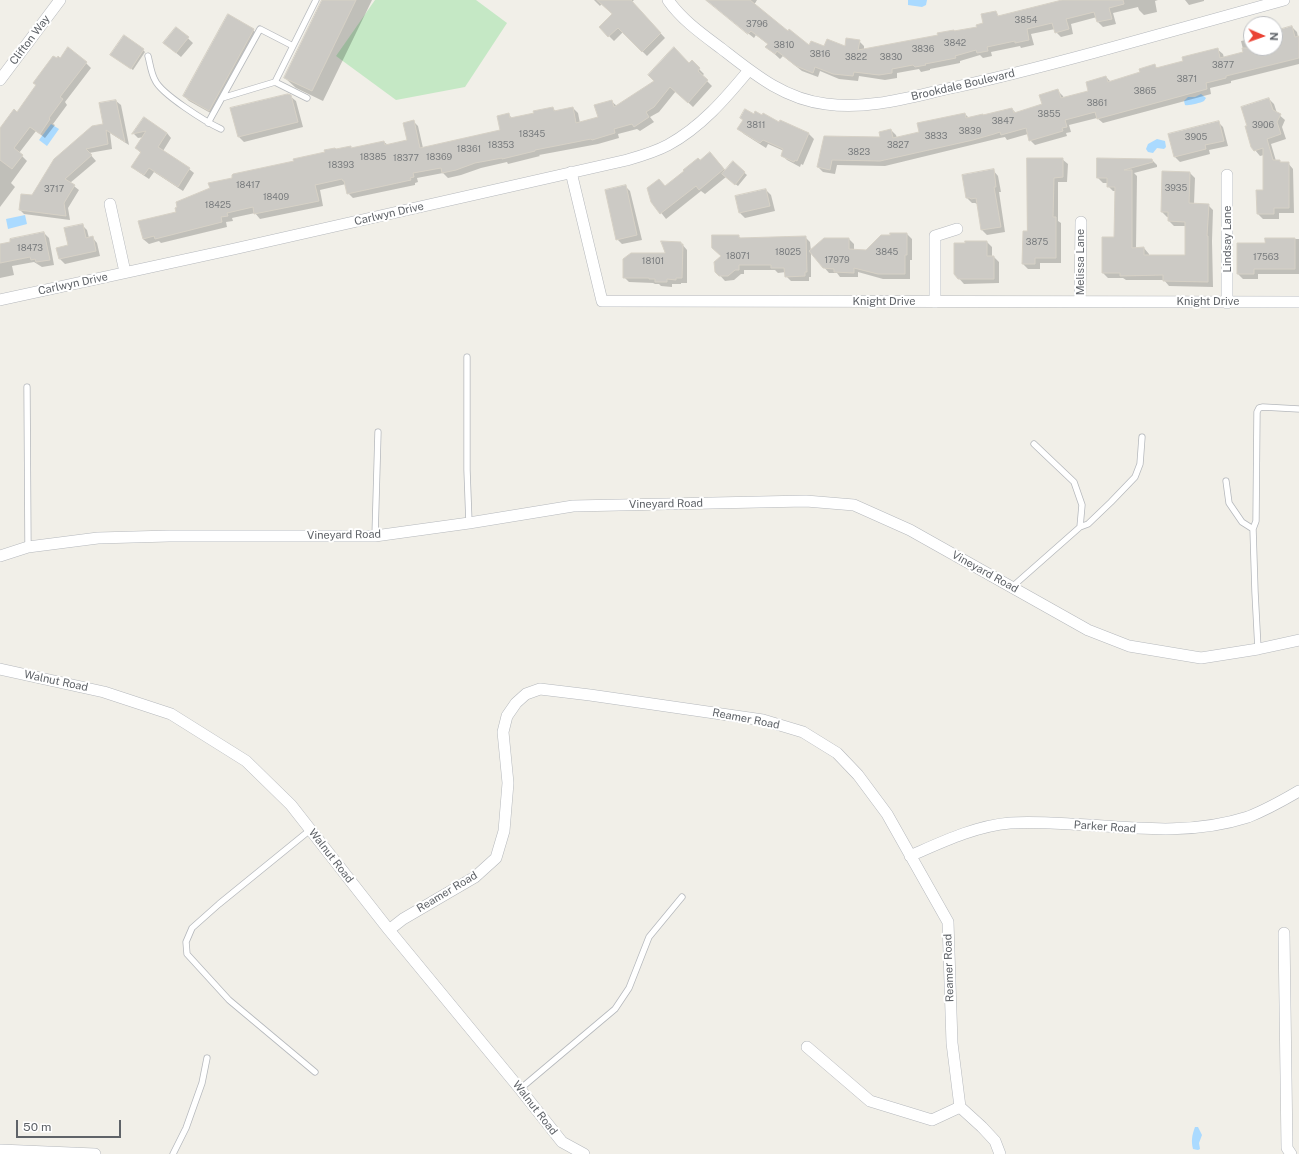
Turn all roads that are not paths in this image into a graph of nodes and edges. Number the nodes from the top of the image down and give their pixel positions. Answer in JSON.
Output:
{"nodes":[{"id":1,"x":60,"y":0,"type":"edge"},
{"id":2,"x":316,"y":0,"type":"edge"},
{"id":3,"x":668,"y":0,"type":"edge"},
{"id":4,"x":1284,"y":0,"type":"edge"},
{"id":5,"x":293,"y":46,"type":"junction"},
{"id":6,"x":148,"y":56,"type":"dead end"},
{"id":7,"x":749,"y":70,"type":"junction"},
{"id":8,"x":0,"y":80,"type":"edge"},
{"id":9,"x":275,"y":82,"type":"junction"},
{"id":10,"x":222,"y":98,"type":"junction"},
{"id":11,"x":307,"y":98,"type":"dead end"},
{"id":12,"x":208,"y":123,"type":"junction"},
{"id":13,"x":221,"y":129,"type":"dead end"},
{"id":14,"x":571,"y":172,"type":"junction"},
{"id":15,"x":1227,"y":174,"type":"dead end"},
{"id":16,"x":110,"y":204,"type":"dead end"},
{"id":17,"x":1081,"y":222,"type":"dead end"},
{"id":18,"x":957,"y":229,"type":"dead end"},
{"id":19,"x":125,"y":272,"type":"junction"},
{"id":20,"x":0,"y":300,"type":"edge"},
{"id":21,"x":1080,"y":301,"type":"junction"},
{"id":22,"x":935,"y":302,"type":"junction"},
{"id":23,"x":1299,"y":302,"type":"edge"},
{"id":24,"x":1227,"y":303,"type":"junction"},
{"id":25,"x":466,"y":357,"type":"dead end"},
{"id":26,"x":27,"y":387,"type":"dead end"},
{"id":27,"x":1299,"y":409,"type":"edge"},
{"id":28,"x":378,"y":432,"type":"dead end"},
{"id":29,"x":1142,"y":437,"type":"dead end"},
{"id":30,"x":1034,"y":444,"type":"dead end"},
{"id":31,"x":1226,"y":480,"type":"dead end"},
{"id":32,"x":469,"y":523,"type":"junction"},
{"id":33,"x":1080,"y":527,"type":"junction"},
{"id":34,"x":1253,"y":529,"type":"junction"},
{"id":35,"x":375,"y":536,"type":"junction"},
{"id":36,"x":28,"y":547,"type":"junction"},
{"id":37,"x":0,"y":556,"type":"edge"},
{"id":38,"x":1012,"y":587,"type":"junction"},
{"id":39,"x":1299,"y":640,"type":"edge"},
{"id":40,"x":1258,"y":649,"type":"junction"},
{"id":41,"x":0,"y":669,"type":"edge"},
{"id":42,"x":1299,"y":791,"type":"edge"},
{"id":43,"x":310,"y":830,"type":"junction"},
{"id":44,"x":910,"y":856,"type":"junction"},
{"id":45,"x":682,"y":897,"type":"dead end"},
{"id":46,"x":389,"y":930,"type":"junction"},
{"id":47,"x":1284,"y":933,"type":"dead end"},
{"id":48,"x":807,"y":1047,"type":"dead end"},
{"id":49,"x":207,"y":1058,"type":"dead end"},
{"id":50,"x":315,"y":1072,"type":"dead end"},
{"id":51,"x":520,"y":1089,"type":"junction"},
{"id":52,"x":960,"y":1107,"type":"junction"},
{"id":53,"x":0,"y":1150,"type":"edge"},
{"id":54,"x":72,"y":1153,"type":"edge"},
{"id":55,"x":95,"y":1154,"type":"edge"},
{"id":56,"x":173,"y":1154,"type":"edge"},
{"id":57,"x":584,"y":1154,"type":"edge"},
{"id":58,"x":1000,"y":1154,"type":"edge"},
{"id":59,"x":1291,"y":1154,"type":"edge"}],
"edges":[{"from":1,"to":8,"type":"street","name":"Clifton Way"},
{"from":2,"to":5,"type":"lane"},
{"from":3,"to":7,"type":"street","name":"Brookdale Boulevard"},
{"from":4,"to":7,"type":"street","name":"Brookdale Boulevard"},
{"from":5,"to":9,"type":"lane"},
{"from":5,"to":10,"type":"lane"},
{"from":6,"to":12,"type":"lane"},
{"from":7,"to":14,"type":"street","name":"Carlwyn Drive"},
{"from":9,"to":10,"type":"lane"},
{"from":9,"to":11,"type":"lane"},
{"from":10,"to":12,"type":"lane"},
{"from":12,"to":13,"type":"lane"},
{"from":14,"to":19,"type":"street","name":"Carlwyn Drive"},
{"from":14,"to":22,"type":"street","name":"Knight Drive"},
{"from":15,"to":24,"type":"street","name":"Lindsay Lane"},
{"from":16,"to":19,"type":"street"},
{"from":17,"to":21,"type":"street","name":"Melissa Lane"},
{"from":18,"to":22,"type":"street"},
{"from":19,"to":20,"type":"street","name":"Carlwyn Drive"},
{"from":21,"to":22,"type":"street","name":"Knight Drive"},
{"from":21,"to":24,"type":"street","name":"Knight Drive"},
{"from":23,"to":24,"type":"street","name":"Knight Drive"},
{"from":25,"to":32,"type":"lane"},
{"from":26,"to":36,"type":"lane"},
{"from":27,"to":34,"type":"lane"},
{"from":28,"to":35,"type":"lane"},
{"from":29,"to":33,"type":"lane"},
{"from":30,"to":33,"type":"lane"},
{"from":31,"to":34,"type":"lane"},
{"from":32,"to":35,"type":"street","name":"Vineyard Road"},
{"from":32,"to":38,"type":"street","name":"Vineyard Road"},
{"from":33,"to":38,"type":"lane"},
{"from":34,"to":40,"type":"lane"},
{"from":35,"to":36,"type":"street","name":"Vineyard Road"},
{"from":36,"to":37,"type":"street","name":"Vineyard Road"},
{"from":38,"to":40,"type":"street","name":"Vineyard Road"},
{"from":39,"to":40,"type":"street","name":"Vineyard Road"},
{"from":41,"to":43,"type":"street","name":"Walnut Road"},
{"from":42,"to":44,"type":"street","name":"Parker Road"},
{"from":43,"to":46,"type":"street","name":"Walnut Road"},
{"from":43,"to":50,"type":"lane"},
{"from":44,"to":46,"type":"street","name":"Reamer Road"},
{"from":44,"to":52,"type":"street","name":"Reamer Road"},
{"from":45,"to":51,"type":"lane"},
{"from":46,"to":51,"type":"street","name":"Walnut Road"},
{"from":47,"to":59,"type":"street"},
{"from":48,"to":52,"type":"street"},
{"from":49,"to":56,"type":"lane"},
{"from":51,"to":57,"type":"street","name":"Walnut Road"},
{"from":52,"to":58,"type":"street"},
{"from":53,"to":54,"type":"street"},
{"from":54,"to":55,"type":"street"}]}
